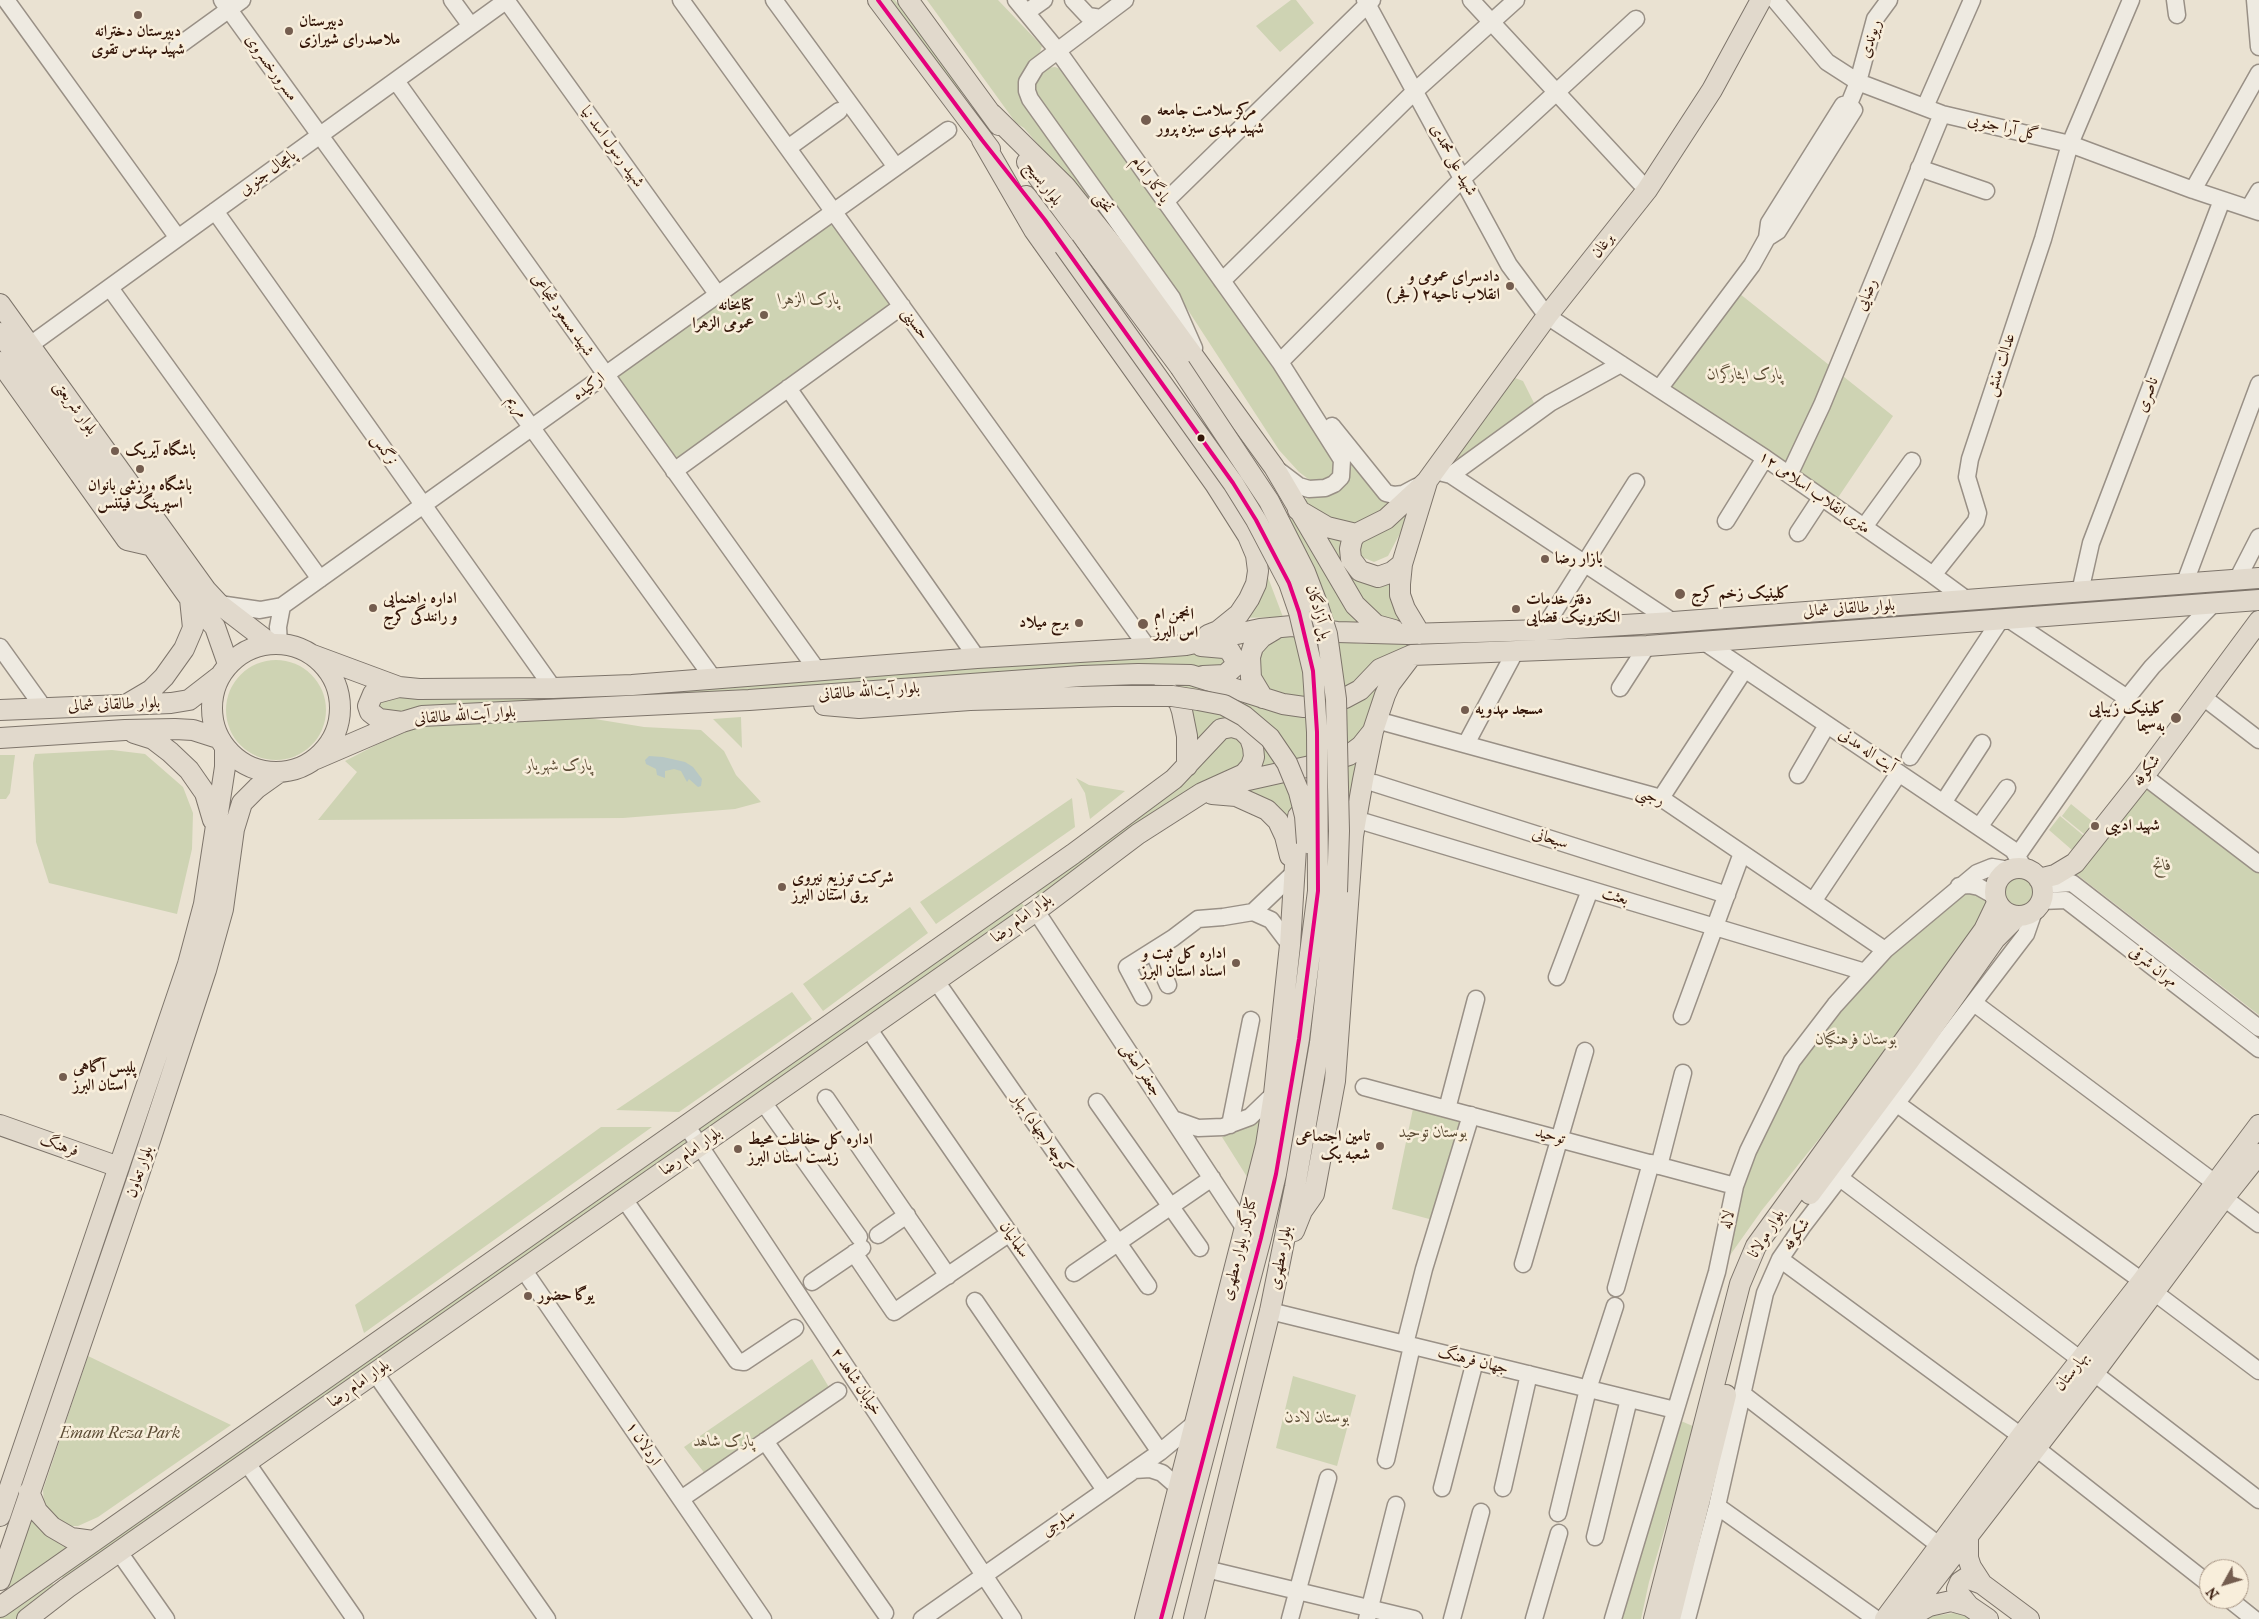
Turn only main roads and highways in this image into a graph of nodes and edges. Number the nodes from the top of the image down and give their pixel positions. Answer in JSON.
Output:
{"nodes":[{"id":1,"x":878,"y":0,"type":"edge"},
{"id":2,"x":908,"y":0,"type":"edge"},
{"id":3,"x":1761,"y":0,"type":"edge"},
{"id":4,"x":992,"y":114,"type":"junction"},
{"id":5,"x":982,"y":140,"type":"junction"},
{"id":6,"x":1064,"y":246,"type":"joint"},
{"id":7,"x":0,"y":304,"type":"edge"},
{"id":8,"x":0,"y":333,"type":"edge"},
{"id":9,"x":0,"y":362,"type":"edge"},
{"id":10,"x":1180,"y":367,"type":"joint"},
{"id":11,"x":1206,"y":372,"type":"junction"},
{"id":12,"x":9,"y":384,"type":"edge"},
{"id":13,"x":1166,"y":416,"type":"junction"},
{"id":14,"x":1270,"y":461,"type":"junction"},
{"id":15,"x":1438,"y":476,"type":"junction"},
{"id":16,"x":1216,"y":484,"type":"junction"},
{"id":17,"x":1298,"y":510,"type":"junction"},
{"id":18,"x":1356,"y":534,"type":"junction"},
{"id":19,"x":153,"y":546,"type":"junction"},
{"id":20,"x":1402,"y":564,"type":"junction"},
{"id":21,"x":2259,"y":578,"type":"edge"},
{"id":22,"x":190,"y":599,"type":"junction"},
{"id":23,"x":2259,"y":600,"type":"edge"},
{"id":24,"x":225,"y":609,"type":"junction"},
{"id":25,"x":2259,"y":621,"type":"edge"},
{"id":26,"x":215,"y":627,"type":"junction"},
{"id":27,"x":1278,"y":627,"type":"junction"},
{"id":28,"x":1414,"y":634,"type":"junction"},
{"id":29,"x":275,"y":644,"type":"junction"},
{"id":30,"x":1186,"y":645,"type":"junction"},
{"id":31,"x":310,"y":654,"type":"junction"},
{"id":32,"x":1412,"y":655,"type":"junction"},
{"id":33,"x":224,"y":670,"type":"junction"},
{"id":34,"x":1138,"y":674,"type":"junction"},
{"id":35,"x":1191,"y":675,"type":"junction"},
{"id":36,"x":399,"y":687,"type":"junction"},
{"id":37,"x":1263,"y":698,"type":"junction"},
{"id":38,"x":749,"y":700,"type":"junction"},
{"id":39,"x":165,"y":703,"type":"junction"},
{"id":40,"x":125,"y":706,"type":"junction"},
{"id":41,"x":0,"y":710,"type":"edge"},
{"id":42,"x":402,"y":722,"type":"junction"},
{"id":43,"x":1376,"y":726,"type":"junction"},
{"id":44,"x":125,"y":730,"type":"junction"},
{"id":45,"x":167,"y":730,"type":"junction"},
{"id":46,"x":0,"y":738,"type":"edge"},
{"id":47,"x":222,"y":743,"type":"junction"},
{"id":48,"x":316,"y":760,"type":"junction"},
{"id":49,"x":1187,"y":766,"type":"junction"},
{"id":50,"x":278,"y":773,"type":"junction"},
{"id":51,"x":1202,"y":793,"type":"junction"},
{"id":52,"x":220,"y":798,"type":"junction"},
{"id":53,"x":242,"y":802,"type":"junction"},
{"id":54,"x":214,"y":826,"type":"junction"},
{"id":55,"x":1359,"y":829,"type":"junction"},
{"id":56,"x":1294,"y":873,"type":"junction"},
{"id":57,"x":2028,"y":886,"type":"junction"},
{"id":58,"x":1327,"y":892,"type":"junction"},
{"id":59,"x":1996,"y":900,"type":"junction"},
{"id":60,"x":0,"y":1125,"type":"edge"},
{"id":61,"x":2259,"y":1125,"type":"edge"},
{"id":62,"x":2259,"y":1154,"type":"edge"},
{"id":63,"x":118,"y":1167,"type":"junction"},
{"id":64,"x":2219,"y":1190,"type":"junction"},
{"id":65,"x":1278,"y":1271,"type":"junction"},
{"id":66,"x":41,"y":1393,"type":"junction"},
{"id":67,"x":61,"y":1400,"type":"junction"},
{"id":68,"x":2029,"y":1442,"type":"junction"},
{"id":69,"x":29,"y":1492,"type":"junction"},
{"id":70,"x":0,"y":1516,"type":"edge"},
{"id":71,"x":1968,"y":1535,"type":"junction"},
{"id":72,"x":93,"y":1541,"type":"junction"},
{"id":73,"x":53,"y":1568,"type":"junction"},
{"id":74,"x":0,"y":1580,"type":"edge"},
{"id":75,"x":1982,"y":1584,"type":"junction"},
{"id":76,"x":67,"y":1588,"type":"junction"},
{"id":77,"x":1969,"y":1606,"type":"junction"},
{"id":78,"x":0,"y":1607,"type":"edge"},
{"id":79,"x":27,"y":1619,"type":"edge"},
{"id":80,"x":1145,"y":1619,"type":"edge"},
{"id":81,"x":1161,"y":1619,"type":"edge"},
{"id":82,"x":1194,"y":1619,"type":"edge"},
{"id":83,"x":1654,"y":1619,"type":"edge"},
{"id":84,"x":1670,"y":1619,"type":"edge"},
{"id":85,"x":1885,"y":1619,"type":"edge"},
{"id":86,"x":1905,"y":1619,"type":"edge"},
{"id":87,"x":1988,"y":1619,"type":"edge"},
{"id":88,"x":2029,"y":1619,"type":"edge"}],
"edges":[{"from":1,"to":5,"type":"main road","name":"بلوار بسیج"},
{"from":2,"to":4,"type":"main road","name":"بلوار بسیج"},
{"from":3,"to":15,"type":"main road","name":"برغان"},
{"from":4,"to":10,"type":"main road","name":"بلوار بسیج"},
{"from":4,"to":11,"type":"main road"},
{"from":5,"to":6,"type":"main road","name":"بلوار بسیج"},
{"from":5,"to":13,"type":"main road"},
{"from":6,"to":58,"type":"main road","name":"پل آزادگان","bridge":true},
{"from":7,"to":24,"type":"main road","name":"بلوار شریعتی"},
{"from":8,"to":19,"type":"main road","name":"بلوار شریعتی"},
{"from":9,"to":12,"type":"main road"},
{"from":10,"to":58,"type":"main road","name":"پل آزادگان","bridge":true},
{"from":11,"to":13,"type":"main road"},
{"from":11,"to":14,"type":"main road"},
{"from":12,"to":19,"type":"main road"},
{"from":13,"to":16,"type":"main road"},
{"from":14,"to":16,"type":"main road"},
{"from":14,"to":17,"type":"main road"},
{"from":15,"to":18,"type":"main road","name":"برغان"},
{"from":15,"to":20,"type":"main road","name":"برغان"},
{"from":16,"to":30,"type":"main road"},
{"from":17,"to":18,"type":"main road"},
{"from":17,"to":28,"type":"main road"},
{"from":18,"to":20,"type":"main road"},
{"from":19,"to":22,"type":"main road","name":"بلوار شریعتی"},
{"from":20,"to":28,"type":"main road","name":"برغان"},
{"from":21,"to":28,"type":"main road","name":"بلوار طالقانی شمالی"},
{"from":22,"to":26,"type":"main road","name":"بلوار شریعتی"},
{"from":22,"to":40,"type":"main road"},
{"from":23,"to":32,"type":"main road","name":"بلوار طالقانی شمالی"},
{"from":24,"to":26,"type":"main road"},
{"from":24,"to":29,"type":"main road","name":"بلوار شریعتی"},
{"from":25,"to":57,"type":"main road","name":"شکوفه"},
{"from":26,"to":33,"type":"main road","name":"بلوار شریعتی"},
{"from":27,"to":28,"type":"main road","name":"بلوار آیت‌الله طالقانی"},
{"from":27,"to":30,"type":"main road","name":"بلوار آیت‌الله طالقانی"},
{"from":27,"to":37,"type":"main road"},
{"from":29,"to":31,"type":"main road"},
{"from":29,"to":33,"type":"main road"},
{"from":30,"to":35,"type":"main road"},
{"from":30,"to":36,"type":"main road","name":"بلوار آیت‌الله طالقانی"},
{"from":31,"to":36,"type":"main road","name":"بلوار آیت‌الله طالقانی"},
{"from":31,"to":48,"type":"main road"},
{"from":32,"to":37,"type":"main road","name":"بلوار آیت‌الله طالقانی"},
{"from":32,"to":43,"type":"main road"},
{"from":33,"to":39,"type":"main road","name":"بلوار طالقانی شمالی"},
{"from":33,"to":47,"type":"main road"},
{"from":34,"to":35,"type":"main road","name":"بلوار آیت‌الله طالقانی"},
{"from":34,"to":38,"type":"main road","name":"بلوار آیت‌الله طالقانی"},
{"from":34,"to":49,"type":"main road"},
{"from":35,"to":37,"type":"main road","name":"بلوار آیت‌الله طالقانی"},
{"from":36,"to":42,"type":"main road"},
{"from":38,"to":42,"type":"main road","name":"بلوار آیت‌الله طالقانی"},
{"from":38,"to":58,"type":"main road","bridge":true},
{"from":39,"to":40,"type":"main road","name":"بلوار طالقانی شمالی"},
{"from":39,"to":45,"type":"main road"},
{"from":40,"to":41,"type":"main road","name":"بلوار طالقانی شمالی"},
{"from":42,"to":48,"type":"main road","name":"بلوار آیت‌الله طالقانی"},
{"from":43,"to":51,"type":"main road","name":"بلوار امام رضا"},
{"from":43,"to":55,"type":"main road"},
{"from":44,"to":45,"type":"main road","name":"بلوار طالقانی شمالی"},
{"from":44,"to":46,"type":"main road","name":"بلوار طالقانی شمالی"},
{"from":44,"to":54,"type":"main road"},
{"from":45,"to":47,"type":"main road","name":"بلوار طالقانی شمالی"},
{"from":47,"to":50,"type":"main road"},
{"from":47,"to":52,"type":"main road","name":"بلوار تعاون"},
{"from":48,"to":50,"type":"main road"},
{"from":49,"to":51,"type":"main road","name":"بلوار امام رضا"},
{"from":49,"to":72,"type":"main road","name":"بلوار امام رضا"},
{"from":50,"to":53,"type":"main road"},
{"from":51,"to":56,"type":"main road"},
{"from":51,"to":76,"type":"main road","name":"بلوار امام رضا"},
{"from":52,"to":53,"type":"main road"},
{"from":52,"to":54,"type":"main road","name":"بلوار تعاون"},
{"from":53,"to":67,"type":"main road","name":"بلوار تعاون"},
{"from":54,"to":63,"type":"main road","name":"بلوار تعاون"},
{"from":55,"to":56,"type":"main road"},
{"from":55,"to":65,"type":"main road"},
{"from":56,"to":80,"type":"main road","name":"کنارگذر بلوار مطهری"},
{"from":57,"to":59,"type":"main road"},
{"from":57,"to":59,"type":"main road","name":"بلوار مولانا"},
{"from":57,"to":84,"type":"main road","name":"بلوار مولانا"},
{"from":58,"to":65,"type":"main road","name":"بلوار مطهری"},
{"from":58,"to":81,"type":"main road","name":"بلوار مطهری"},
{"from":59,"to":83,"type":"main road","name":"بلوار مولانا"},
{"from":60,"to":63,"type":"main road","name":"فرهنگ"},
{"from":61,"to":64,"type":"main road","name":"بهارستان"},
{"from":62,"to":64,"type":"main road","name":"بهارستان"},
{"from":63,"to":66,"type":"main road","name":"بلوار تعاون"},
{"from":64,"to":68,"type":"main road","name":"بهارستان"},
{"from":65,"to":82,"type":"main road","name":"بلوار مطهری"},
{"from":66,"to":67,"type":"main road"},
{"from":66,"to":70,"type":"main road","name":"بلوار تعاون"},
{"from":67,"to":69,"type":"main road","name":"بلوار تعاون"},
{"from":68,"to":71,"type":"main road","name":"بهارستان"},
{"from":68,"to":85,"type":"main road","name":"بهارستان"},
{"from":69,"to":72,"type":"main road"},
{"from":69,"to":74,"type":"main road","name":"بلوار تعاون"},
{"from":71,"to":75,"type":"main road"},
{"from":71,"to":86,"type":"main road","name":"بهارستان"},
{"from":72,"to":73,"type":"main road","name":"بلوار امام رضا"},
{"from":73,"to":76,"type":"main road"},
{"from":73,"to":78,"type":"main road","name":"بلوار امام رضا"},
{"from":75,"to":77,"type":"main road"},
{"from":75,"to":88,"type":"main road"},
{"from":76,"to":79,"type":"main road","name":"بلوار امام رضا"},
{"from":77,"to":86,"type":"main road"},
{"from":77,"to":87,"type":"main road"}]}
